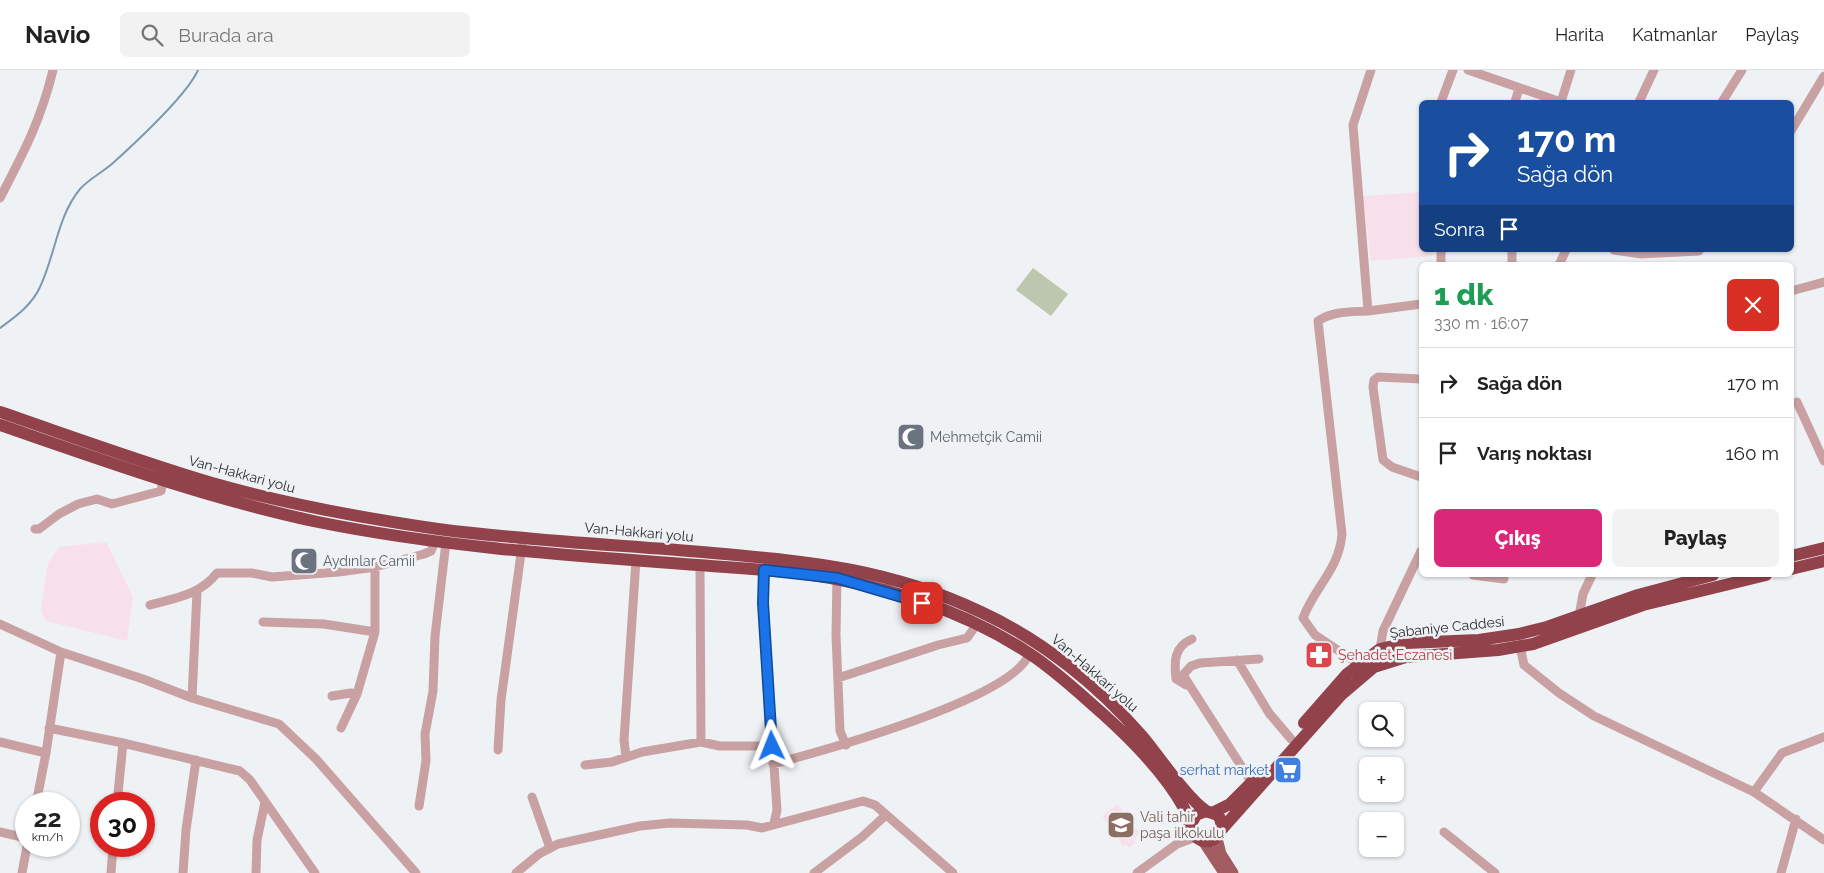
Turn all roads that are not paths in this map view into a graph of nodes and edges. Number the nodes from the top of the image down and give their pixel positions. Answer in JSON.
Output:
{"nodes":[{"id":1,"x":53,"y":70,"type":"edge"},
{"id":2,"x":1371,"y":70,"type":"edge"},
{"id":3,"x":1453,"y":70,"type":"edge"},
{"id":4,"x":1468,"y":70,"type":"edge"},
{"id":5,"x":1571,"y":70,"type":"edge"},
{"id":6,"x":1654,"y":70,"type":"edge"},
{"id":7,"x":1742,"y":70,"type":"edge"},
{"id":8,"x":1824,"y":76,"type":"edge"},
{"id":9,"x":1519,"y":88,"type":"junction"},
{"id":10,"x":1442,"y":100,"type":"edge"},
{"id":11,"x":1516,"y":100,"type":"edge"},
{"id":12,"x":1555,"y":100,"type":"edge"},
{"id":13,"x":1562,"y":100,"type":"edge"},
{"id":14,"x":1640,"y":100,"type":"edge"},
{"id":15,"x":1723,"y":100,"type":"edge"},
{"id":16,"x":1794,"y":126,"type":"edge"},
{"id":17,"x":0,"y":198,"type":"edge"},
{"id":18,"x":1628,"y":252,"type":"edge"},
{"id":19,"x":1680,"y":252,"type":"edge"},
{"id":20,"x":1824,"y":282,"type":"edge"},
{"id":21,"x":1794,"y":291,"type":"edge"},
{"id":22,"x":1419,"y":304,"type":"edge"},
{"id":23,"x":1368,"y":311,"type":"junction"},
{"id":24,"x":1419,"y":380,"type":"edge"},
{"id":25,"x":1797,"y":402,"type":"dead end"},
{"id":26,"x":0,"y":412,"type":"edge"},
{"id":27,"x":0,"y":425,"type":"edge"},
{"id":28,"x":1824,"y":461,"type":"edge"},
{"id":29,"x":1419,"y":475,"type":"edge"},
{"id":30,"x":163,"y":480,"type":"junction"},
{"id":31,"x":35,"y":529,"type":"dead end"},
{"id":32,"x":440,"y":541,"type":"junction"},
{"id":33,"x":522,"y":544,"type":"junction"},
{"id":34,"x":1824,"y":548,"type":"edge"},
{"id":35,"x":1794,"y":555,"type":"edge"},
{"id":36,"x":636,"y":560,"type":"junction"},
{"id":37,"x":1824,"y":561,"type":"edge"},
{"id":38,"x":700,"y":565,"type":"junction"},
{"id":39,"x":375,"y":567,"type":"junction"},
{"id":40,"x":1417,"y":568,"type":"edge"},
{"id":41,"x":1794,"y":568,"type":"edge"},
{"id":42,"x":764,"y":570,"type":"junction"},
{"id":43,"x":837,"y":572,"type":"junction"},
{"id":44,"x":1488,"y":577,"type":"edge"},
{"id":45,"x":1591,"y":577,"type":"edge"},
{"id":46,"x":1706,"y":577,"type":"edge"},
{"id":47,"x":1758,"y":577,"type":"edge"},
{"id":48,"x":1504,"y":579,"type":"dead end"},
{"id":49,"x":915,"y":584,"type":"junction"},
{"id":50,"x":197,"y":592,"type":"junction"},
{"id":51,"x":911,"y":599,"type":"junction"},
{"id":52,"x":150,"y":605,"type":"dead end"},
{"id":53,"x":1579,"y":616,"type":"junction"},
{"id":54,"x":263,"y":622,"type":"dead end"},
{"id":55,"x":977,"y":624,"type":"junction"},
{"id":56,"x":2,"y":628,"type":"edge"},
{"id":57,"x":375,"y":632,"type":"junction"},
{"id":58,"x":1192,"y":640,"type":"dead end"},
{"id":59,"x":1520,"y":646,"type":"junction"},
{"id":60,"x":1380,"y":649,"type":"junction"},
{"id":61,"x":60,"y":652,"type":"junction"},
{"id":62,"x":1029,"y":654,"type":"junction"},
{"id":63,"x":1259,"y":658,"type":"dead end"},
{"id":64,"x":1238,"y":660,"type":"junction"},
{"id":65,"x":1383,"y":662,"type":"junction"},
{"id":66,"x":1363,"y":667,"type":"junction"},
{"id":67,"x":838,"y":678,"type":"junction"},
{"id":68,"x":1186,"y":685,"type":"junction"},
{"id":69,"x":357,"y":694,"type":"junction"},
{"id":70,"x":332,"y":696,"type":"dead end"},
{"id":71,"x":192,"y":698,"type":"junction"},
{"id":72,"x":1122,"y":723,"type":"junction"},
{"id":73,"x":49,"y":728,"type":"junction"},
{"id":74,"x":341,"y":728,"type":"dead end"},
{"id":75,"x":1824,"y":737,"type":"edge"},
{"id":76,"x":1291,"y":739,"type":"junction"},
{"id":77,"x":0,"y":742,"type":"edge"},
{"id":78,"x":701,"y":742,"type":"junction"},
{"id":79,"x":123,"y":743,"type":"junction"},
{"id":80,"x":846,"y":745,"type":"junction"},
{"id":81,"x":772,"y":746,"type":"junction"},
{"id":82,"x":498,"y":750,"type":"dead end"},
{"id":83,"x":46,"y":753,"type":"junction"},
{"id":84,"x":626,"y":757,"type":"junction"},
{"id":85,"x":196,"y":760,"type":"junction"},
{"id":86,"x":773,"y":764,"type":"junction"},
{"id":87,"x":585,"y":765,"type":"dead end"},
{"id":88,"x":1252,"y":783,"type":"junction"},
{"id":89,"x":38,"y":792,"type":"edge"},
{"id":90,"x":118,"y":792,"type":"edge"},
{"id":91,"x":1754,"y":792,"type":"junction"},
{"id":92,"x":532,"y":797,"type":"dead end"},
{"id":93,"x":265,"y":802,"type":"junction"},
{"id":94,"x":418,"y":806,"type":"dead end"},
{"id":95,"x":1210,"y":812,"type":"junction"},
{"id":96,"x":886,"y":815,"type":"junction"},
{"id":97,"x":1796,"y":819,"type":"junction"},
{"id":98,"x":774,"y":823,"type":"junction"},
{"id":99,"x":1191,"y":824,"type":"junction"},
{"id":100,"x":0,"y":832,"type":"edge"},
{"id":101,"x":1444,"y":832,"type":"dead end"},
{"id":102,"x":1219,"y":834,"type":"junction"},
{"id":103,"x":15,"y":835,"type":"edge"},
{"id":104,"x":1199,"y":839,"type":"junction"},
{"id":105,"x":1824,"y":840,"type":"edge"},
{"id":106,"x":1177,"y":844,"type":"junction"},
{"id":107,"x":550,"y":848,"type":"junction"},
{"id":108,"x":25,"y":857,"type":"edge"},
{"id":109,"x":112,"y":857,"type":"edge"},
{"id":110,"x":818,"y":872,"type":"edge"},
{"id":111,"x":22,"y":873,"type":"edge"},
{"id":112,"x":111,"y":873,"type":"edge"},
{"id":113,"x":183,"y":873,"type":"edge"},
{"id":114,"x":256,"y":873,"type":"edge"},
{"id":115,"x":314,"y":873,"type":"edge"},
{"id":116,"x":416,"y":873,"type":"edge"},
{"id":117,"x":516,"y":873,"type":"edge"},
{"id":118,"x":953,"y":873,"type":"edge"},
{"id":119,"x":1137,"y":873,"type":"edge"},
{"id":120,"x":1224,"y":873,"type":"edge"},
{"id":121,"x":1233,"y":873,"type":"edge"},
{"id":122,"x":1494,"y":873,"type":"edge"},
{"id":123,"x":1781,"y":873,"type":"edge"}],
"edges":[{"from":1,"to":17,"type":"street"},
{"from":2,"to":23,"type":"street"},
{"from":3,"to":10,"type":"street"},
{"from":4,"to":9,"type":"street"},
{"from":5,"to":13,"type":"street"},
{"from":6,"to":14,"type":"street"},
{"from":7,"to":15,"type":"street"},
{"from":8,"to":16,"type":"street"},
{"from":9,"to":11,"type":"street"},
{"from":9,"to":12,"type":"street"},
{"from":18,"to":19,"type":"street"},
{"from":20,"to":21,"type":"street"},
{"from":22,"to":23,"type":"street"},
{"from":23,"to":66,"type":"street"},
{"from":24,"to":29,"type":"street"},
{"from":25,"to":28,"type":"street"},
{"from":26,"to":33,"type":"highway","name":"Van-Hakkari yolu"},
{"from":27,"to":30,"type":"highway"},
{"from":30,"to":31,"type":"street"},
{"from":30,"to":32,"type":"highway"},
{"from":32,"to":33,"type":"highway"},
{"from":32,"to":39,"type":"street"},
{"from":32,"to":94,"type":"street"},
{"from":33,"to":36,"type":"highway"},
{"from":33,"to":43,"type":"highway","name":"Van-Hakkari yolu"},
{"from":33,"to":82,"type":"street"},
{"from":34,"to":35,"type":"highway"},
{"from":36,"to":38,"type":"highway"},
{"from":36,"to":84,"type":"street"},
{"from":37,"to":41,"type":"highway"},
{"from":38,"to":42,"type":"highway"},
{"from":38,"to":78,"type":"street"},
{"from":39,"to":50,"type":"street"},
{"from":39,"to":57,"type":"street"},
{"from":40,"to":60,"type":"street"},
{"from":42,"to":43,"type":"highway"},
{"from":42,"to":81,"type":"street"},
{"from":43,"to":49,"type":"highway","name":"Van-Hakkari yolu"},
{"from":43,"to":51,"type":"highway"},
{"from":43,"to":67,"type":"street"},
{"from":44,"to":48,"type":"street"},
{"from":45,"to":53,"type":"street"},
{"from":46,"to":53,"type":"highway","name":"Şabaniye Caddesi"},
{"from":47,"to":59,"type":"highway"},
{"from":49,"to":51,"type":"highway"},
{"from":49,"to":72,"type":"highway","name":"Van-Hakkari yolu"},
{"from":50,"to":52,"type":"street"},
{"from":50,"to":71,"type":"street"},
{"from":51,"to":55,"type":"highway"},
{"from":53,"to":60,"type":"highway","name":"Şabaniye Caddesi"},
{"from":54,"to":57,"type":"street"},
{"from":55,"to":62,"type":"highway"},
{"from":55,"to":67,"type":"street"},
{"from":56,"to":61,"type":"street"},
{"from":57,"to":69,"type":"street"},
{"from":58,"to":68,"type":"street"},
{"from":59,"to":65,"type":"highway"},
{"from":59,"to":91,"type":"street"},
{"from":60,"to":65,"type":"street"},
{"from":60,"to":66,"type":"highway","name":"Şabaniye Caddesi"},
{"from":61,"to":71,"type":"street"},
{"from":61,"to":73,"type":"street"},
{"from":62,"to":72,"type":"highway"},
{"from":62,"to":80,"type":"street"},
{"from":63,"to":64,"type":"street"},
{"from":64,"to":68,"type":"street"},
{"from":64,"to":76,"type":"street"},
{"from":65,"to":66,"type":"highway"},
{"from":66,"to":76,"type":"highway","name":"Şabaniye Caddesi"},
{"from":66,"to":102,"type":"highway"},
{"from":67,"to":80,"type":"street"},
{"from":68,"to":88,"type":"street"},
{"from":69,"to":70,"type":"street"},
{"from":69,"to":74,"type":"street"},
{"from":71,"to":116,"type":"street"},
{"from":72,"to":95,"type":"highway","name":"Van-Hakkari yolu"},
{"from":72,"to":99,"type":"highway"},
{"from":73,"to":79,"type":"street"},
{"from":73,"to":83,"type":"street"},
{"from":75,"to":91,"type":"street"},
{"from":76,"to":88,"type":"highway","name":"Şabaniye Caddesi"},
{"from":77,"to":83,"type":"street"},
{"from":78,"to":81,"type":"street"},
{"from":78,"to":84,"type":"street"},
{"from":79,"to":85,"type":"street"},
{"from":79,"to":90,"type":"street"},
{"from":80,"to":86,"type":"street"},
{"from":81,"to":86,"type":"street"},
{"from":83,"to":89,"type":"street"},
{"from":84,"to":87,"type":"street"},
{"from":85,"to":93,"type":"street"},
{"from":85,"to":113,"type":"street"},
{"from":86,"to":98,"type":"street"},
{"from":88,"to":95,"type":"highway","name":"Şabaniye Caddesi"},
{"from":91,"to":97,"type":"street"},
{"from":92,"to":107,"type":"street"},
{"from":93,"to":114,"type":"street"},
{"from":93,"to":115,"type":"street"},
{"from":95,"to":99,"type":"highway"},
{"from":95,"to":102,"type":"highway"},
{"from":96,"to":98,"type":"street"},
{"from":96,"to":110,"type":"street"},
{"from":96,"to":118,"type":"street"},
{"from":97,"to":105,"type":"street"},
{"from":97,"to":123,"type":"street"},
{"from":98,"to":107,"type":"street"},
{"from":99,"to":104,"type":"highway"},
{"from":99,"to":106,"type":"street"},
{"from":100,"to":103,"type":"street"},
{"from":101,"to":122,"type":"street"},
{"from":102,"to":104,"type":"highway"},
{"from":102,"to":121,"type":"main road"},
{"from":104,"to":106,"type":"street"},
{"from":104,"to":120,"type":"main road"},
{"from":106,"to":119,"type":"street"},
{"from":107,"to":117,"type":"street"},
{"from":108,"to":111,"type":"street"},
{"from":109,"to":112,"type":"street"}]}
